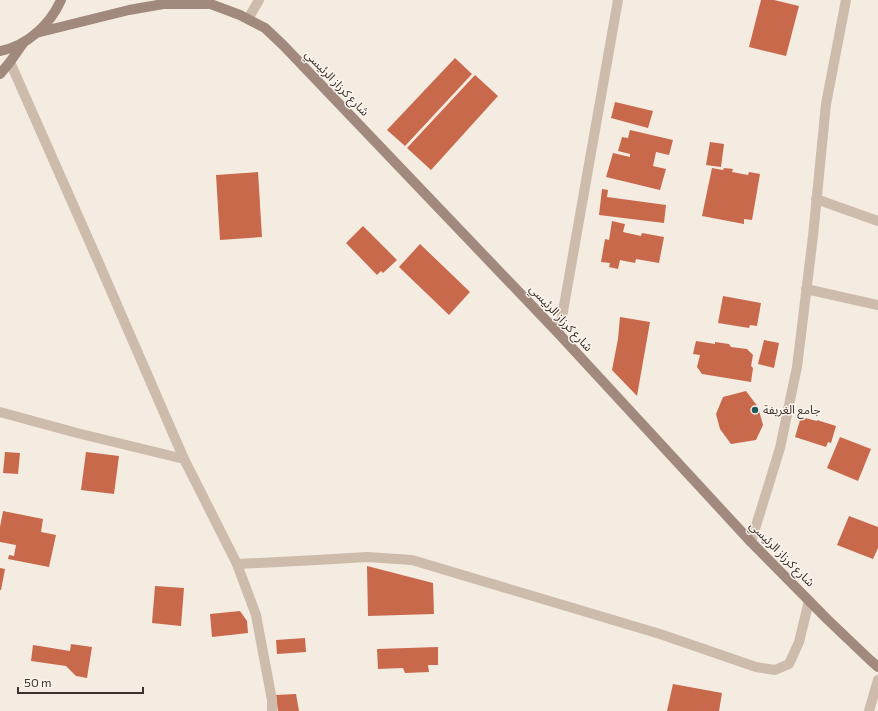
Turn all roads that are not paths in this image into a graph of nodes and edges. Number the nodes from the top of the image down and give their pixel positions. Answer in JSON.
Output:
{"nodes":[{"id":1,"x":61,"y":0,"type":"edge"},
{"id":2,"x":200,"y":0,"type":"edge"},
{"id":3,"x":259,"y":0,"type":"edge"},
{"id":4,"x":618,"y":0,"type":"edge"},
{"id":5,"x":846,"y":0,"type":"edge"},
{"id":6,"x":211,"y":5,"type":"junction"},
{"id":7,"x":248,"y":20,"type":"junction"},
{"id":8,"x":36,"y":33,"type":"junction"},
{"id":9,"x":25,"y":42,"type":"junction"},
{"id":10,"x":0,"y":51,"type":"edge"},
{"id":11,"x":10,"y":62,"type":"junction"},
{"id":12,"x":0,"y":74,"type":"edge"},
{"id":13,"x":816,"y":199,"type":"junction"},
{"id":14,"x":878,"y":221,"type":"edge"},
{"id":15,"x":806,"y":289,"type":"junction"},
{"id":16,"x":878,"y":305,"type":"edge"},
{"id":17,"x":559,"y":334,"type":"junction"},
{"id":18,"x":0,"y":412,"type":"edge"},
{"id":19,"x":184,"y":459,"type":"junction"},
{"id":20,"x":751,"y":542,"type":"junction"},
{"id":21,"x":237,"y":564,"type":"junction"},
{"id":22,"x":809,"y":601,"type":"junction"},
{"id":23,"x":878,"y":667,"type":"edge"},
{"id":24,"x":878,"y":680,"type":"edge"},
{"id":25,"x":272,"y":711,"type":"edge"},
{"id":26,"x":869,"y":711,"type":"edge"}],
"edges":[{"from":1,"to":8,"type":"street"},
{"from":2,"to":6,"type":"street","name":"شارع كرزاز الرئيسي"},
{"from":3,"to":7,"type":"street"},
{"from":4,"to":17,"type":"street"},
{"from":5,"to":13,"type":"street"},
{"from":6,"to":7,"type":"street","name":"شارع كرزاز الرئيسي"},
{"from":6,"to":8,"type":"street","name":"شارع كرزاز الرئيسي"},
{"from":7,"to":17,"type":"street","name":"شارع كرزاز الرئيسي"},
{"from":8,"to":9,"type":"street"},
{"from":9,"to":10,"type":"street"},
{"from":9,"to":11,"type":"street"},
{"from":11,"to":12,"type":"street"},
{"from":11,"to":19,"type":"street"},
{"from":13,"to":14,"type":"street"},
{"from":13,"to":15,"type":"street"},
{"from":15,"to":16,"type":"street"},
{"from":15,"to":20,"type":"street"},
{"from":17,"to":20,"type":"street","name":"شارع كرزاز الرئيسي"},
{"from":18,"to":19,"type":"street"},
{"from":19,"to":21,"type":"street"},
{"from":20,"to":22,"type":"street","name":"شارع كرزاز الرئيسي"},
{"from":21,"to":22,"type":"street"},
{"from":21,"to":25,"type":"street"},
{"from":22,"to":23,"type":"street","name":"شارع كرزاز الرئيسي"},
{"from":24,"to":26,"type":"street"}]}
